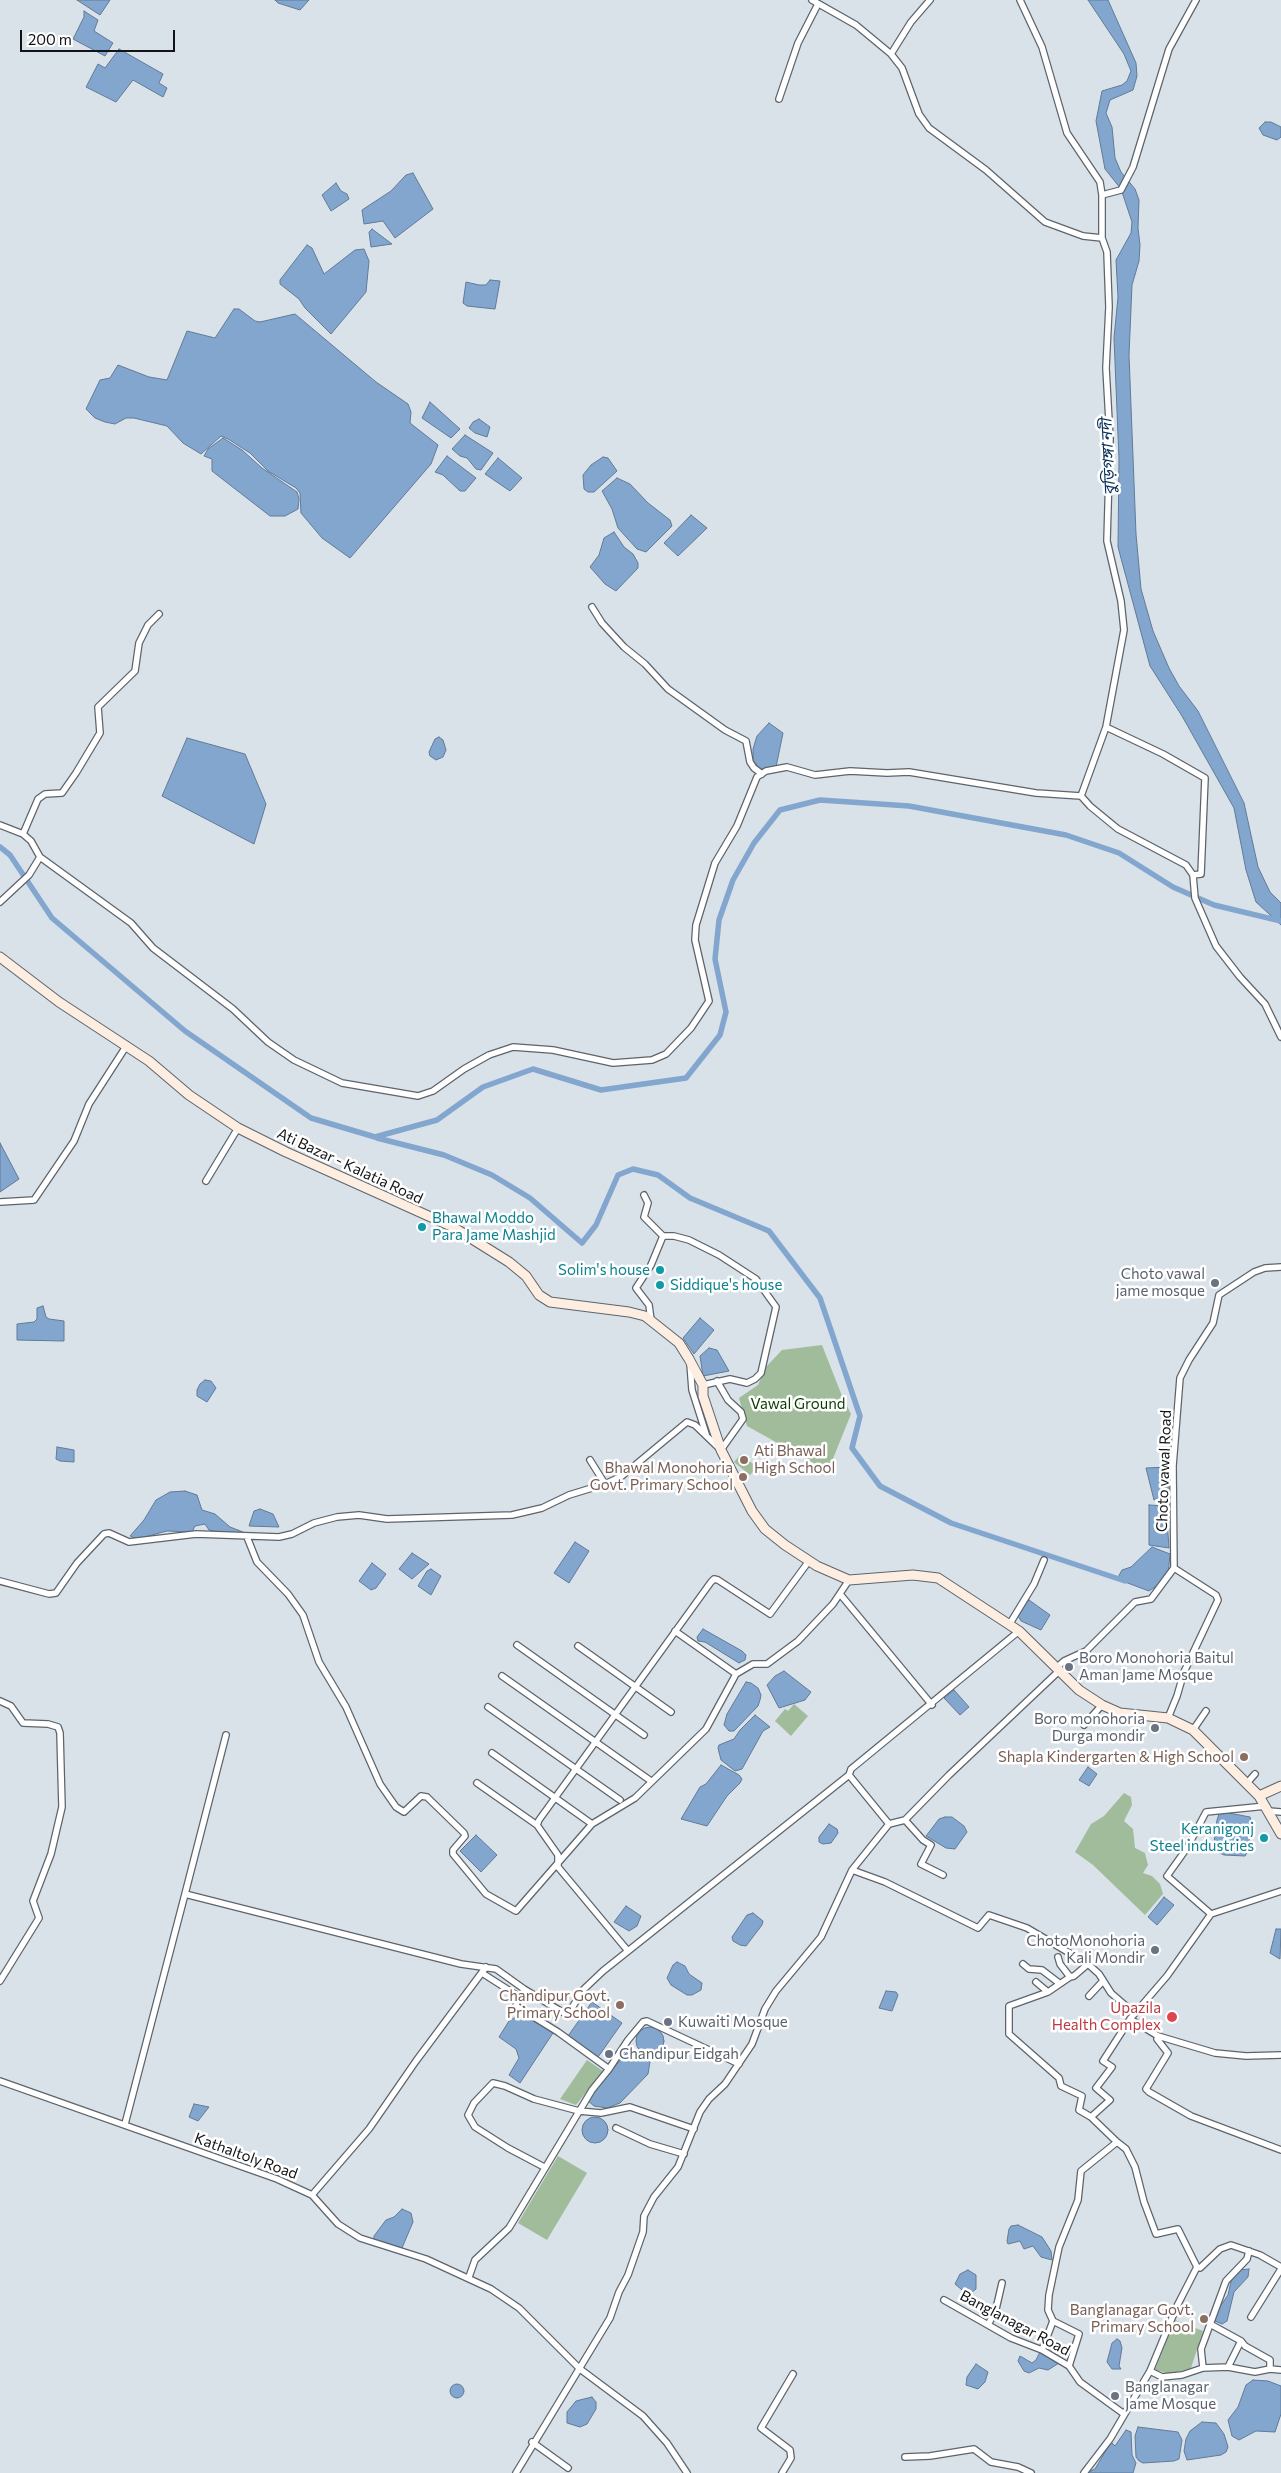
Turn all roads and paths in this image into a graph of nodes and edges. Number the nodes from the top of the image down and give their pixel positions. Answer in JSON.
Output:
{"nodes":[{"id":1,"x":812,"y":0,"type":"edge"},
{"id":2,"x":930,"y":0,"type":"edge"},
{"id":3,"x":1020,"y":0,"type":"edge"},
{"id":4,"x":1196,"y":0,"type":"edge"},
{"id":5,"x":818,"y":4,"type":"junction"},
{"id":6,"x":890,"y":54,"type":"junction"},
{"id":7,"x":779,"y":99,"type":"dead end"},
{"id":8,"x":1102,"y":195,"type":"junction"},
{"id":9,"x":1102,"y":238,"type":"junction"},
{"id":10,"x":592,"y":607,"type":"dead end"},
{"id":11,"x":159,"y":614,"type":"dead end"},
{"id":12,"x":1106,"y":727,"type":"junction"},
{"id":13,"x":762,"y":774,"type":"junction"},
{"id":14,"x":1081,"y":796,"type":"junction"},
{"id":15,"x":0,"y":825,"type":"edge"},
{"id":16,"x":22,"y":834,"type":"junction"},
{"id":17,"x":40,"y":857,"type":"junction"},
{"id":18,"x":1193,"y":875,"type":"junction"},
{"id":19,"x":0,"y":902,"type":"edge"},
{"id":20,"x":0,"y":957,"type":"edge"},
{"id":21,"x":1281,"y":1037,"type":"edge"},
{"id":22,"x":127,"y":1045,"type":"junction"},
{"id":23,"x":238,"y":1128,"type":"junction"},
{"id":24,"x":206,"y":1181,"type":"dead end"},
{"id":25,"x":644,"y":1195,"type":"dead end"},
{"id":26,"x":0,"y":1202,"type":"edge"},
{"id":27,"x":663,"y":1236,"type":"junction"},
{"id":28,"x":1281,"y":1267,"type":"edge"},
{"id":29,"x":651,"y":1320,"type":"junction"},
{"id":30,"x":689,"y":1359,"type":"junction"},
{"id":31,"x":717,"y":1381,"type":"junction"},
{"id":32,"x":703,"y":1385,"type":"junction"},
{"id":33,"x":708,"y":1437,"type":"junction"},
{"id":34,"x":721,"y":1450,"type":"junction"},
{"id":35,"x":590,"y":1460,"type":"dead end"},
{"id":36,"x":605,"y":1484,"type":"junction"},
{"id":37,"x":247,"y":1537,"type":"junction"},
{"id":38,"x":1044,"y":1560,"type":"dead end"},
{"id":39,"x":809,"y":1561,"type":"junction"},
{"id":40,"x":1174,"y":1568,"type":"junction"},
{"id":41,"x":848,"y":1580,"type":"junction"},
{"id":42,"x":0,"y":1581,"type":"edge"},
{"id":43,"x":840,"y":1594,"type":"junction"},
{"id":44,"x":1009,"y":1625,"type":"junction"},
{"id":45,"x":675,"y":1631,"type":"junction"},
{"id":46,"x":1019,"y":1631,"type":"junction"},
{"id":47,"x":517,"y":1645,"type":"dead end"},
{"id":48,"x":578,"y":1646,"type":"dead end"},
{"id":49,"x":1058,"y":1670,"type":"junction"},
{"id":50,"x":736,"y":1674,"type":"junction"},
{"id":51,"x":502,"y":1676,"type":"dead end"},
{"id":52,"x":635,"y":1686,"type":"junction"},
{"id":53,"x":0,"y":1701,"type":"edge"},
{"id":54,"x":932,"y":1704,"type":"junction"},
{"id":55,"x":1102,"y":1705,"type":"junction"},
{"id":56,"x":488,"y":1708,"type":"dead end"},
{"id":57,"x":1206,"y":1711,"type":"dead end"},
{"id":58,"x":671,"y":1712,"type":"dead end"},
{"id":59,"x":615,"y":1714,"type":"junction"},
{"id":60,"x":1168,"y":1718,"type":"junction"},
{"id":61,"x":1084,"y":1725,"type":"dead end"},
{"id":62,"x":1193,"y":1730,"type":"junction"},
{"id":63,"x":226,"y":1735,"type":"dead end"},
{"id":64,"x":644,"y":1735,"type":"dead end"},
{"id":65,"x":595,"y":1742,"type":"junction"},
{"id":66,"x":492,"y":1753,"type":"dead end"},
{"id":67,"x":575,"y":1770,"type":"junction"},
{"id":68,"x":850,"y":1774,"type":"junction"},
{"id":69,"x":1255,"y":1774,"type":"dead end"},
{"id":70,"x":651,"y":1781,"type":"junction"},
{"id":71,"x":477,"y":1783,"type":"dead end"},
{"id":72,"x":1247,"y":1783,"type":"junction"},
{"id":73,"x":1281,"y":1786,"type":"edge"},
{"id":74,"x":1259,"y":1796,"type":"junction"},
{"id":75,"x":555,"y":1797,"type":"junction"},
{"id":76,"x":620,"y":1800,"type":"dead end"},
{"id":77,"x":1267,"y":1808,"type":"junction"},
{"id":78,"x":1281,"y":1812,"type":"edge"},
{"id":79,"x":905,"y":1820,"type":"junction"},
{"id":80,"x":592,"y":1824,"type":"junction"},
{"id":81,"x":889,"y":1824,"type":"junction"},
{"id":82,"x":537,"y":1825,"type":"junction"},
{"id":83,"x":1281,"y":1834,"type":"edge"},
{"id":84,"x":558,"y":1862,"type":"junction"},
{"id":85,"x":852,"y":1870,"type":"junction"},
{"id":86,"x":943,"y":1875,"type":"dead end"},
{"id":87,"x":1281,"y":1891,"type":"edge"},
{"id":88,"x":185,"y":1894,"type":"junction"},
{"id":89,"x":1211,"y":1914,"type":"junction"},
{"id":90,"x":628,"y":1951,"type":"junction"},
{"id":91,"x":1058,"y":1957,"type":"dead end"},
{"id":92,"x":1023,"y":1964,"type":"dead end"},
{"id":93,"x":1088,"y":1964,"type":"junction"},
{"id":94,"x":484,"y":1970,"type":"junction"},
{"id":95,"x":1070,"y":1976,"type":"junction"},
{"id":96,"x":0,"y":1981,"type":"edge"},
{"id":97,"x":1103,"y":1981,"type":"junction"},
{"id":98,"x":1036,"y":1982,"type":"dead end"},
{"id":99,"x":1059,"y":1984,"type":"junction"},
{"id":100,"x":1048,"y":1992,"type":"junction"},
{"id":101,"x":1089,"y":1996,"type":"dead end"},
{"id":102,"x":1134,"y":2013,"type":"junction"},
{"id":103,"x":1130,"y":2019,"type":"junction"},
{"id":104,"x":1158,"y":2036,"type":"junction"},
{"id":105,"x":1281,"y":2055,"type":"edge"},
{"id":106,"x":739,"y":2064,"type":"junction"},
{"id":107,"x":609,"y":2069,"type":"junction"},
{"id":108,"x":0,"y":2081,"type":"edge"},
{"id":109,"x":579,"y":2110,"type":"junction"},
{"id":110,"x":1091,"y":2118,"type":"junction"},
{"id":111,"x":126,"y":2124,"type":"junction"},
{"id":112,"x":616,"y":2128,"type":"dead end"},
{"id":113,"x":694,"y":2129,"type":"junction"},
{"id":114,"x":1117,"y":2142,"type":"junction"},
{"id":115,"x":1281,"y":2150,"type":"edge"},
{"id":116,"x":684,"y":2154,"type":"junction"},
{"id":117,"x":544,"y":2166,"type":"junction"},
{"id":118,"x":312,"y":2195,"type":"junction"},
{"id":119,"x":1249,"y":2251,"type":"junction"},
{"id":120,"x":1196,"y":2267,"type":"junction"},
{"id":121,"x":1281,"y":2268,"type":"edge"},
{"id":122,"x":469,"y":2277,"type":"junction"},
{"id":123,"x":1002,"y":2283,"type":"dead end"},
{"id":124,"x":944,"y":2300,"type":"dead end"},
{"id":125,"x":1251,"y":2317,"type":"dead end"},
{"id":126,"x":1053,"y":2321,"type":"junction"},
{"id":127,"x":989,"y":2324,"type":"junction"},
{"id":128,"x":1210,"y":2324,"type":"junction"},
{"id":129,"x":1241,"y":2341,"type":"junction"},
{"id":130,"x":1042,"y":2350,"type":"junction"},
{"id":131,"x":1069,"y":2366,"type":"junction"},
{"id":132,"x":1228,"y":2367,"type":"junction"},
{"id":133,"x":1203,"y":2368,"type":"junction"},
{"id":134,"x":580,"y":2369,"type":"junction"},
{"id":135,"x":1270,"y":2369,"type":"junction"},
{"id":136,"x":1281,"y":2370,"type":"edge"},
{"id":137,"x":1150,"y":2371,"type":"junction"},
{"id":138,"x":792,"y":2374,"type":"dead end"},
{"id":139,"x":1124,"y":2414,"type":"junction"},
{"id":140,"x":532,"y":2442,"type":"junction"},
{"id":141,"x":905,"y":2457,"type":"dead end"},
{"id":142,"x":568,"y":2468,"type":"dead end"},
{"id":143,"x":516,"y":2473,"type":"edge"},
{"id":144,"x":687,"y":2473,"type":"edge"},
{"id":145,"x":782,"y":2473,"type":"edge"},
{"id":146,"x":1031,"y":2473,"type":"edge"},
{"id":147,"x":1084,"y":2473,"type":"edge"}],
"edges":[{"from":1,"to":5,"type":"street"},
{"from":2,"to":6,"type":"street"},
{"from":3,"to":8,"type":"street"},
{"from":4,"to":8,"type":"street"},
{"from":5,"to":6,"type":"street"},
{"from":5,"to":7,"type":"street"},
{"from":6,"to":9,"type":"street"},
{"from":8,"to":9,"type":"street"},
{"from":9,"to":12,"type":"street"},
{"from":10,"to":13,"type":"street"},
{"from":11,"to":16,"type":"street"},
{"from":12,"to":14,"type":"street"},
{"from":12,"to":18,"type":"street"},
{"from":13,"to":14,"type":"street"},
{"from":13,"to":17,"type":"street"},
{"from":14,"to":18,"type":"street"},
{"from":15,"to":16,"type":"street"},
{"from":16,"to":17,"type":"street"},
{"from":17,"to":19,"type":"street"},
{"from":18,"to":21,"type":"street"},
{"from":20,"to":22,"type":"main road","name":"Ati Bazar - Kalatia Road"},
{"from":22,"to":23,"type":"main road","name":"Ati Bazar - Kalatia Road"},
{"from":22,"to":26,"type":"street"},
{"from":23,"to":24,"type":"street"},
{"from":23,"to":29,"type":"main road","name":"Ati Bazar - Kalatia Road"},
{"from":25,"to":27,"type":"street"},
{"from":27,"to":29,"type":"street"},
{"from":27,"to":31,"type":"street"},
{"from":28,"to":40,"type":"street","name":"Choto vawal Road"},
{"from":29,"to":30,"type":"main road","name":"Ati Bazar - Kalatia Road"},
{"from":30,"to":32,"type":"main road","name":"Ati Bazar - Kalatia Road"},
{"from":30,"to":33,"type":"street"},
{"from":31,"to":32,"type":"street"},
{"from":31,"to":34,"type":"street"},
{"from":32,"to":34,"type":"main road","name":"Ati Bazar - Kalatia Road"},
{"from":33,"to":34,"type":"street"},
{"from":33,"to":36,"type":"street"},
{"from":34,"to":39,"type":"main road"},
{"from":35,"to":36,"type":"street"},
{"from":36,"to":37,"type":"street"},
{"from":37,"to":42,"type":"street"},
{"from":37,"to":84,"type":"street"},
{"from":38,"to":44,"type":"street"},
{"from":39,"to":41,"type":"main road"},
{"from":39,"to":45,"type":"street"},
{"from":40,"to":49,"type":"street"},
{"from":40,"to":60,"type":"street"},
{"from":41,"to":43,"type":"street"},
{"from":41,"to":44,"type":"main road"},
{"from":43,"to":50,"type":"street"},
{"from":43,"to":54,"type":"street"},
{"from":44,"to":46,"type":"main road"},
{"from":45,"to":50,"type":"street"},
{"from":45,"to":52,"type":"street"},
{"from":46,"to":49,"type":"main road"},
{"from":46,"to":54,"type":"street"},
{"from":47,"to":59,"type":"street"},
{"from":48,"to":52,"type":"street"},
{"from":49,"to":55,"type":"main road"},
{"from":49,"to":79,"type":"street"},
{"from":50,"to":70,"type":"street"},
{"from":51,"to":65,"type":"street"},
{"from":52,"to":58,"type":"street"},
{"from":52,"to":59,"type":"street"},
{"from":53,"to":96,"type":"street"},
{"from":54,"to":68,"type":"street"},
{"from":55,"to":60,"type":"main road"},
{"from":55,"to":61,"type":"street"},
{"from":56,"to":67,"type":"street"},
{"from":57,"to":62,"type":"street"},
{"from":59,"to":64,"type":"street"},
{"from":59,"to":65,"type":"street"},
{"from":60,"to":62,"type":"main road"},
{"from":62,"to":72,"type":"main road"},
{"from":63,"to":88,"type":"street"},
{"from":65,"to":67,"type":"street"},
{"from":65,"to":70,"type":"street"},
{"from":66,"to":75,"type":"street"},
{"from":67,"to":75,"type":"street"},
{"from":67,"to":76,"type":"street"},
{"from":68,"to":81,"type":"street"},
{"from":68,"to":90,"type":"street"},
{"from":69,"to":72,"type":"street"},
{"from":70,"to":80,"type":"street"},
{"from":71,"to":82,"type":"street"},
{"from":72,"to":74,"type":"main road"},
{"from":73,"to":74,"type":"main road"},
{"from":74,"to":77,"type":"main road"},
{"from":75,"to":80,"type":"street"},
{"from":75,"to":82,"type":"street"},
{"from":77,"to":78,"type":"street"},
{"from":77,"to":83,"type":"main road"},
{"from":77,"to":89,"type":"street"},
{"from":79,"to":81,"type":"street"},
{"from":79,"to":86,"type":"street"},
{"from":80,"to":84,"type":"street"},
{"from":81,"to":85,"type":"street"},
{"from":82,"to":84,"type":"street"},
{"from":84,"to":90,"type":"street"},
{"from":85,"to":93,"type":"street"},
{"from":85,"to":106,"type":"street"},
{"from":87,"to":89,"type":"street"},
{"from":88,"to":94,"type":"street"},
{"from":88,"to":111,"type":"street"},
{"from":89,"to":102,"type":"street"},
{"from":90,"to":94,"type":"street"},
{"from":91,"to":95,"type":"street"},
{"from":92,"to":99,"type":"street"},
{"from":93,"to":95,"type":"street"},
{"from":93,"to":97,"type":"street"},
{"from":94,"to":107,"type":"street"},
{"from":94,"to":118,"type":"street"},
{"from":95,"to":99,"type":"street"},
{"from":97,"to":101,"type":"street"},
{"from":97,"to":102,"type":"street"},
{"from":98,"to":100,"type":"street"},
{"from":99,"to":100,"type":"street"},
{"from":100,"to":110,"type":"street"},
{"from":102,"to":103,"type":"street"},
{"from":103,"to":104,"type":"street"},
{"from":103,"to":110,"type":"street"},
{"from":104,"to":105,"type":"street"},
{"from":104,"to":115,"type":"street"},
{"from":106,"to":107,"type":"street"},
{"from":106,"to":113,"type":"street"},
{"from":107,"to":109,"type":"street"},
{"from":108,"to":111,"type":"street","name":"Kathaltoly Road"},
{"from":109,"to":113,"type":"street"},
{"from":109,"to":117,"type":"street"},
{"from":109,"to":117,"type":"street"},
{"from":110,"to":114,"type":"street"},
{"from":111,"to":118,"type":"street","name":"Kathaltoly Road"},
{"from":112,"to":116,"type":"street"},
{"from":113,"to":116,"type":"street"},
{"from":114,"to":120,"type":"street"},
{"from":114,"to":126,"type":"street"},
{"from":116,"to":134,"type":"street"},
{"from":117,"to":122,"type":"street"},
{"from":118,"to":122,"type":"street","name":"Kathaltoly Road"},
{"from":119,"to":120,"type":"street"},
{"from":119,"to":121,"type":"street"},
{"from":119,"to":128,"type":"street"},
{"from":120,"to":137,"type":"street"},
{"from":121,"to":125,"type":"street"},
{"from":122,"to":134,"type":"street","name":"Kathaltoly Road"},
{"from":123,"to":127,"type":"street"},
{"from":124,"to":127,"type":"street","name":"Banglanagar Road"},
{"from":126,"to":130,"type":"street"},
{"from":126,"to":131,"type":"street"},
{"from":127,"to":130,"type":"street","name":"Banglanagar Road"},
{"from":128,"to":129,"type":"street"},
{"from":128,"to":133,"type":"street"},
{"from":129,"to":132,"type":"street"},
{"from":129,"to":135,"type":"street"},
{"from":130,"to":131,"type":"street","name":"Banglanagar Road"},
{"from":131,"to":139,"type":"street","name":"Banglanagar Road"},
{"from":132,"to":133,"type":"street"},
{"from":132,"to":135,"type":"street"},
{"from":133,"to":137,"type":"street"},
{"from":134,"to":140,"type":"street"},
{"from":134,"to":144,"type":"street","name":"Kathaltoly Road"},
{"from":135,"to":136,"type":"street"},
{"from":137,"to":139,"type":"street"},
{"from":138,"to":145,"type":"street"},
{"from":139,"to":147,"type":"street"},
{"from":140,"to":142,"type":"street"},
{"from":140,"to":143,"type":"street"},
{"from":141,"to":146,"type":"street"}]}
